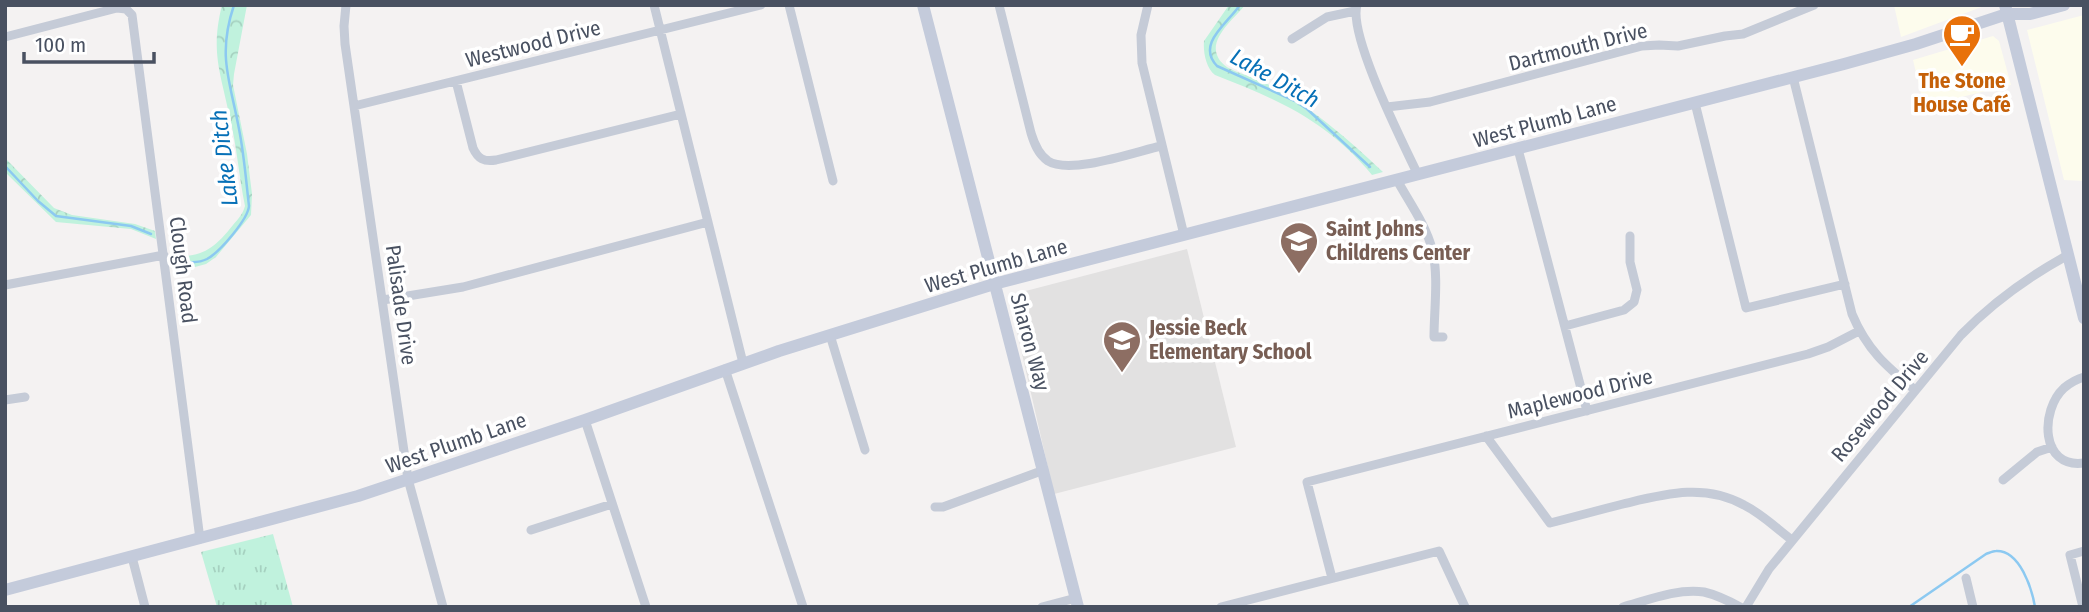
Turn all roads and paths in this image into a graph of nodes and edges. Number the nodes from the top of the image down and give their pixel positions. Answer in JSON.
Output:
{"nodes":[{"id":1,"x":346,"y":5,"type":"edge"},
{"id":2,"x":654,"y":5,"type":"edge"},
{"id":3,"x":761,"y":5,"type":"edge"},
{"id":4,"x":789,"y":5,"type":"edge"},
{"id":5,"x":923,"y":5,"type":"edge"},
{"id":6,"x":999,"y":5,"type":"edge"},
{"id":7,"x":1148,"y":5,"type":"edge"},
{"id":8,"x":1814,"y":5,"type":"edge"},
{"id":9,"x":2064,"y":5,"type":"edge"},
{"id":10,"x":1356,"y":8,"type":"edge"},
{"id":11,"x":2009,"y":8,"type":"edge"},
{"id":12,"x":660,"y":30,"type":"junction"},
{"id":13,"x":5,"y":37,"type":"edge"},
{"id":14,"x":1292,"y":39,"type":"dead end"},
{"id":15,"x":1793,"y":78,"type":"junction"},
{"id":16,"x":456,"y":81,"type":"junction"},
{"id":17,"x":1695,"y":103,"type":"junction"},
{"id":18,"x":354,"y":106,"type":"junction"},
{"id":19,"x":1387,"y":107,"type":"junction"},
{"id":20,"x":681,"y":114,"type":"junction"},
{"id":21,"x":1161,"y":146,"type":"junction"},
{"id":22,"x":1518,"y":149,"type":"junction"},
{"id":23,"x":1418,"y":175,"type":"junction"},
{"id":24,"x":1397,"y":180,"type":"junction"},
{"id":25,"x":833,"y":181,"type":"dead end"},
{"id":26,"x":708,"y":222,"type":"junction"},
{"id":27,"x":1184,"y":235,"type":"junction"},
{"id":28,"x":1630,"y":236,"type":"dead end"},
{"id":29,"x":164,"y":255,"type":"junction"},
{"id":30,"x":2068,"y":255,"type":"junction"},
{"id":31,"x":995,"y":284,"type":"junction"},
{"id":32,"x":1845,"y":284,"type":"junction"},
{"id":33,"x":5,"y":285,"type":"edge"},
{"id":34,"x":383,"y":300,"type":"junction"},
{"id":35,"x":2084,"y":318,"type":"edge"},
{"id":36,"x":1565,"y":326,"type":"junction"},
{"id":37,"x":1859,"y":331,"type":"junction"},
{"id":38,"x":830,"y":335,"type":"junction"},
{"id":39,"x":1443,"y":337,"type":"dead end"},
{"id":40,"x":743,"y":363,"type":"junction"},
{"id":41,"x":725,"y":369,"type":"junction"},
{"id":42,"x":2084,"y":377,"type":"edge"},
{"id":43,"x":1915,"y":390,"type":"junction"},
{"id":44,"x":25,"y":397,"type":"dead end"},
{"id":45,"x":5,"y":400,"type":"edge"},
{"id":46,"x":1587,"y":411,"type":"junction"},
{"id":47,"x":585,"y":420,"type":"junction"},
{"id":48,"x":1486,"y":436,"type":"junction"},
{"id":49,"x":2052,"y":447,"type":"junction"},
{"id":50,"x":865,"y":450,"type":"dead end"},
{"id":51,"x":2084,"y":463,"type":"edge"},
{"id":52,"x":1044,"y":470,"type":"junction"},
{"id":53,"x":408,"y":479,"type":"junction"},
{"id":54,"x":2003,"y":480,"type":"dead end"},
{"id":55,"x":612,"y":503,"type":"junction"},
{"id":56,"x":935,"y":508,"type":"dead end"},
{"id":57,"x":531,"y":530,"type":"dead end"},
{"id":58,"x":200,"y":539,"type":"junction"},
{"id":59,"x":1792,"y":540,"type":"junction"},
{"id":60,"x":2084,"y":551,"type":"edge"},
{"id":61,"x":132,"y":557,"type":"junction"},
{"id":62,"x":1332,"y":578,"type":"junction"},
{"id":63,"x":1966,"y":578,"type":"dead end"},
{"id":64,"x":5,"y":590,"type":"edge"},
{"id":65,"x":1077,"y":603,"type":"edge"},
{"id":66,"x":145,"y":607,"type":"edge"},
{"id":67,"x":443,"y":607,"type":"edge"},
{"id":68,"x":646,"y":607,"type":"edge"},
{"id":69,"x":803,"y":607,"type":"edge"},
{"id":70,"x":1042,"y":607,"type":"edge"},
{"id":71,"x":1221,"y":607,"type":"edge"},
{"id":72,"x":1465,"y":607,"type":"edge"},
{"id":73,"x":1623,"y":607,"type":"edge"},
{"id":74,"x":1740,"y":607,"type":"edge"},
{"id":75,"x":1746,"y":607,"type":"edge"},
{"id":76,"x":1973,"y":607,"type":"edge"},
{"id":77,"x":2083,"y":607,"type":"edge"}],
"edges":[{"from":1,"to":18,"type":"street","name":"Palisade Drive"},
{"from":2,"to":12,"type":"street"},
{"from":3,"to":12,"type":"street","name":"Westwood Drive"},
{"from":4,"to":25,"type":"street"},
{"from":5,"to":31,"type":"main road","name":"Sharon Way"},
{"from":6,"to":21,"type":"street"},
{"from":7,"to":21,"type":"street"},
{"from":8,"to":19,"type":"street","name":"Dartmouth Drive"},
{"from":9,"to":11,"type":"main road","name":"West Plumb Lane"},
{"from":10,"to":14,"type":"street"},
{"from":10,"to":19,"type":"street"},
{"from":11,"to":15,"type":"main road","name":"West Plumb Lane"},
{"from":11,"to":30,"type":"main road"},
{"from":12,"to":16,"type":"street","name":"Westwood Drive"},
{"from":12,"to":20,"type":"street"},
{"from":13,"to":29,"type":"street","name":"Clough Road"},
{"from":15,"to":17,"type":"main road","name":"West Plumb Lane"},
{"from":15,"to":32,"type":"street"},
{"from":16,"to":18,"type":"street","name":"Westwood Drive"},
{"from":16,"to":20,"type":"street"},
{"from":17,"to":22,"type":"main road","name":"West Plumb Lane"},
{"from":17,"to":32,"type":"street"},
{"from":18,"to":34,"type":"street","name":"Palisade Drive"},
{"from":19,"to":23,"type":"street"},
{"from":20,"to":26,"type":"street"},
{"from":21,"to":27,"type":"street"},
{"from":22,"to":23,"type":"main road","name":"West Plumb Lane"},
{"from":22,"to":36,"type":"street"},
{"from":23,"to":24,"type":"main road","name":"West Plumb Lane"},
{"from":24,"to":27,"type":"main road","name":"West Plumb Lane"},
{"from":24,"to":39,"type":"street"},
{"from":26,"to":34,"type":"street"},
{"from":26,"to":40,"type":"street"},
{"from":27,"to":31,"type":"main road","name":"West Plumb Lane"},
{"from":28,"to":36,"type":"street"},
{"from":29,"to":33,"type":"street"},
{"from":29,"to":58,"type":"street","name":"Clough Road"},
{"from":30,"to":35,"type":"main road"},
{"from":30,"to":43,"type":"street","name":"Rosewood Drive"},
{"from":31,"to":38,"type":"main road","name":"West Plumb Lane"},
{"from":31,"to":52,"type":"main road","name":"Sharon Way"},
{"from":32,"to":37,"type":"street"},
{"from":34,"to":53,"type":"street","name":"Palisade Drive"},
{"from":36,"to":46,"type":"street"},
{"from":37,"to":43,"type":"street"},
{"from":37,"to":46,"type":"street","name":"Maplewood Drive"},
{"from":38,"to":40,"type":"main road","name":"West Plumb Lane"},
{"from":38,"to":50,"type":"street"},
{"from":40,"to":41,"type":"main road","name":"West Plumb Lane"},
{"from":41,"to":47,"type":"main road","name":"West Plumb Lane"},
{"from":41,"to":69,"type":"street"},
{"from":42,"to":49,"type":"street"},
{"from":43,"to":59,"type":"street","name":"Rosewood Drive"},
{"from":44,"to":45,"type":"street"},
{"from":46,"to":48,"type":"street","name":"Maplewood Drive"},
{"from":47,"to":53,"type":"main road","name":"West Plumb Lane"},
{"from":47,"to":55,"type":"street"},
{"from":48,"to":59,"type":"street"},
{"from":48,"to":62,"type":"street","name":"Maplewood Drive"},
{"from":49,"to":51,"type":"street"},
{"from":49,"to":54,"type":"street"},
{"from":52,"to":56,"type":"street"},
{"from":52,"to":65,"type":"main road","name":"Sharon Way"},
{"from":53,"to":58,"type":"main road","name":"West Plumb Lane"},
{"from":53,"to":67,"type":"street","name":"Palisade Drive"},
{"from":55,"to":57,"type":"street"},
{"from":55,"to":68,"type":"street"},
{"from":58,"to":61,"type":"main road","name":"West Plumb Lane"},
{"from":59,"to":75,"type":"street","name":"Rosewood Drive"},
{"from":60,"to":77,"type":"street"},
{"from":61,"to":64,"type":"main road","name":"West Plumb Lane"},
{"from":61,"to":66,"type":"street"},
{"from":62,"to":71,"type":"street"},
{"from":62,"to":72,"type":"street"},
{"from":63,"to":76,"type":"street"},
{"from":65,"to":70,"type":"street"},
{"from":73,"to":74,"type":"street"}]}
